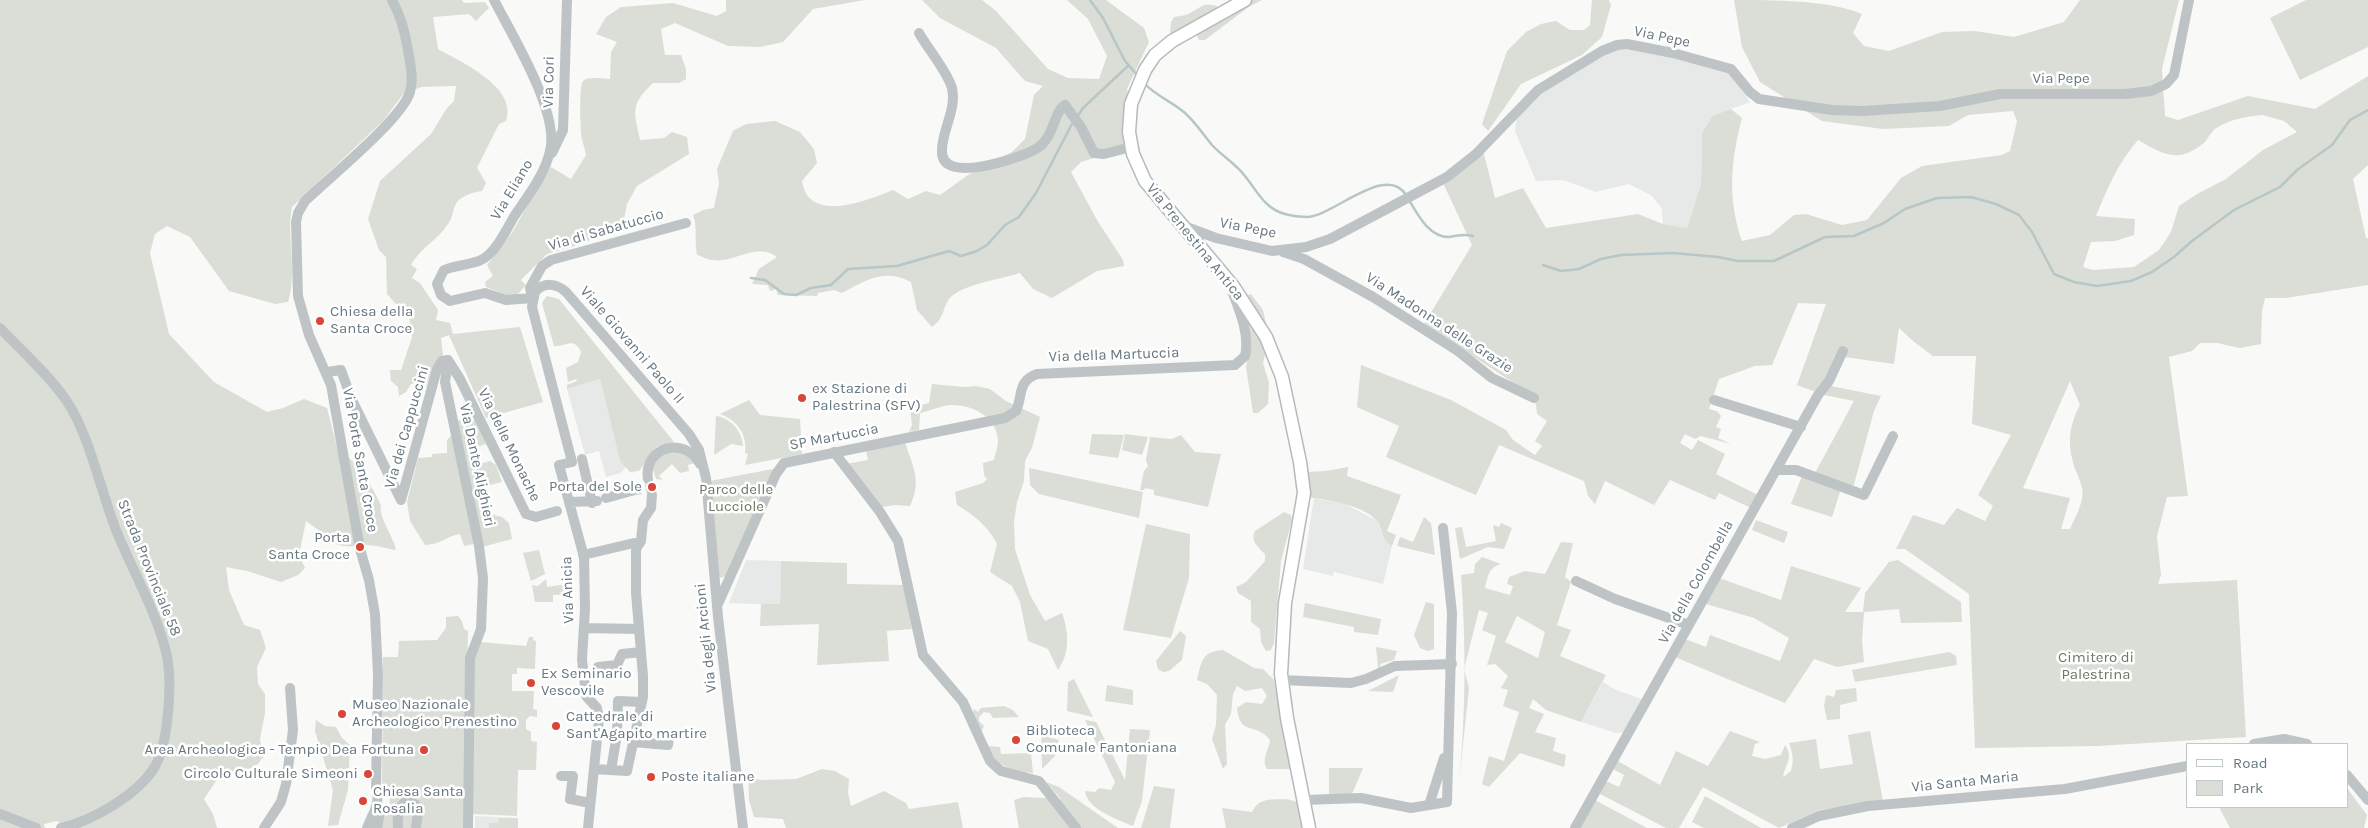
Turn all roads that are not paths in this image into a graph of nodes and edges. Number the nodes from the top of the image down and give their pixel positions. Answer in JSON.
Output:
{"nodes":[{"id":1,"x":392,"y":0,"type":"edge"},
{"id":2,"x":494,"y":0,"type":"edge"},
{"id":3,"x":567,"y":0,"type":"edge"},
{"id":4,"x":1246,"y":0,"type":"edge"},
{"id":5,"x":2190,"y":0,"type":"edge"},
{"id":6,"x":919,"y":33,"type":"dead end"},
{"id":7,"x":1131,"y":147,"type":"junction"},
{"id":8,"x":548,"y":160,"type":"junction"},
{"id":9,"x":686,"y":223,"type":"dead end"},
{"id":10,"x":1183,"y":226,"type":"junction"},
{"id":11,"x":1272,"y":250,"type":"junction"},
{"id":12,"x":1226,"y":277,"type":"junction"},
{"id":13,"x":534,"y":295,"type":"junction"},
{"id":14,"x":0,"y":328,"type":"edge"},
{"id":15,"x":1843,"y":351,"type":"dead end"},
{"id":16,"x":448,"y":360,"type":"junction"},
{"id":17,"x":327,"y":372,"type":"junction"},
{"id":18,"x":1534,"y":398,"type":"dead end"},
{"id":19,"x":1714,"y":400,"type":"dead end"},
{"id":20,"x":1801,"y":427,"type":"junction"},
{"id":21,"x":689,"y":434,"type":"junction"},
{"id":22,"x":1893,"y":436,"type":"dead end"},
{"id":23,"x":898,"y":440,"type":"joint"},
{"id":24,"x":698,"y":446,"type":"joint"},
{"id":25,"x":673,"y":447,"type":"junction"},
{"id":26,"x":834,"y":452,"type":"junction"},
{"id":27,"x":582,"y":459,"type":"dead end"},
{"id":28,"x":704,"y":469,"type":"junction"},
{"id":29,"x":1777,"y":470,"type":"junction"},
{"id":30,"x":648,"y":479,"type":"dead end"},
{"id":31,"x":631,"y":491,"type":"tunnel mouth"},
{"id":32,"x":652,"y":495,"type":"dead end"},
{"id":33,"x":599,"y":501,"type":"junction"},
{"id":34,"x":570,"y":504,"type":"junction"},
{"id":35,"x":1443,"y":528,"type":"dead end"},
{"id":36,"x":639,"y":544,"type":"junction"},
{"id":37,"x":583,"y":555,"type":"junction"},
{"id":38,"x":1576,"y":581,"type":"dead end"},
{"id":39,"x":717,"y":605,"type":"junction"},
{"id":40,"x":1689,"y":625,"type":"junction"},
{"id":41,"x":584,"y":628,"type":"junction"},
{"id":42,"x":638,"y":629,"type":"junction"},
{"id":43,"x":641,"y":652,"type":"junction"},
{"id":44,"x":1452,"y":664,"type":"junction"},
{"id":45,"x":598,"y":667,"type":"dead end"},
{"id":46,"x":1282,"y":680,"type":"junction"},
{"id":47,"x":290,"y":688,"type":"dead end"},
{"id":48,"x":642,"y":702,"type":"junction"},
{"id":49,"x":669,"y":737,"type":"dead end"},
{"id":50,"x":632,"y":742,"type":"junction"},
{"id":51,"x":2260,"y":743,"type":"edge"},
{"id":52,"x":2302,"y":743,"type":"edge"},
{"id":53,"x":1448,"y":745,"type":"junction"},
{"id":54,"x":2186,"y":766,"type":"edge"},
{"id":55,"x":594,"y":768,"type":"junction"},
{"id":56,"x":611,"y":770,"type":"junction"},
{"id":57,"x":561,"y":776,"type":"dead end"},
{"id":58,"x":2348,"y":776,"type":"edge"},
{"id":59,"x":1304,"y":800,"type":"junction"},
{"id":60,"x":2368,"y":800,"type":"edge"},
{"id":61,"x":590,"y":803,"type":"junction"},
{"id":62,"x":1429,"y":805,"type":"junction"},
{"id":63,"x":0,"y":814,"type":"edge"},
{"id":64,"x":376,"y":817,"type":"edge"},
{"id":65,"x":36,"y":828,"type":"edge"},
{"id":66,"x":61,"y":828,"type":"edge"},
{"id":67,"x":264,"y":828,"type":"edge"},
{"id":68,"x":367,"y":828,"type":"edge"},
{"id":69,"x":398,"y":828,"type":"edge"},
{"id":70,"x":416,"y":828,"type":"edge"},
{"id":71,"x":468,"y":828,"type":"edge"},
{"id":72,"x":588,"y":828,"type":"edge"},
{"id":73,"x":743,"y":828,"type":"edge"},
{"id":74,"x":1076,"y":828,"type":"edge"},
{"id":75,"x":1309,"y":828,"type":"edge"},
{"id":76,"x":1575,"y":828,"type":"edge"},
{"id":77,"x":1792,"y":828,"type":"edge"}],
"edges":[{"from":1,"to":17,"type":"street","name":"Via Porta Santa Croce"},
{"from":2,"to":8,"type":"street","name":"Via Eliano"},
{"from":3,"to":8,"type":"street","name":"Via Cori"},
{"from":4,"to":7,"type":"main road","name":"Via Prenestina Antica"},
{"from":5,"to":11,"type":"street","name":"Via Pepe"},
{"from":6,"to":7,"type":"street"},
{"from":7,"to":10,"type":"main road","name":"Via Prenestina Antica"},
{"from":8,"to":13,"type":"street","name":"Via Eliano"},
{"from":9,"to":13,"type":"street","name":"Via di Sabatuccio"},
{"from":10,"to":11,"type":"street","name":"Via Pepe"},
{"from":10,"to":12,"type":"main road","name":"Via Prenestina Antica"},
{"from":11,"to":18,"type":"street","name":"Via Madonna delle Grazie"},
{"from":12,"to":23,"type":"street","name":"Via della Martuccia"},
{"from":12,"to":46,"type":"main road","name":"Via Prenestina Antica"},
{"from":13,"to":21,"type":"street","name":"Viale Giovanni Paolo II"},
{"from":13,"to":34,"type":"street","name":"Via Anicia"},
{"from":14,"to":66,"type":"street","name":"Strada Provinciale 58"},
{"from":15,"to":20,"type":"street","name":"Via della Colombella"},
{"from":16,"to":17,"type":"street","name":"Via dei Cappuccini"},
{"from":16,"to":34,"type":"street","name":"Via delle Monache"},
{"from":16,"to":71,"type":"street","name":"Via Dante Alighieri"},
{"from":17,"to":64,"type":"street","name":"Via Porta Santa Croce"},
{"from":19,"to":20,"type":"street"},
{"from":20,"to":29,"type":"street","name":"Via della Colombella"},
{"from":21,"to":24,"type":"street","name":"Viale Giovanni Paolo II"},
{"from":21,"to":25,"type":"street"},
{"from":22,"to":29,"type":"street"},
{"from":23,"to":26,"type":"street","name":"SP Martuccia"},
{"from":24,"to":28,"type":"street","name":"Via degli Arcioni"},
{"from":25,"to":28,"type":"street"},
{"from":25,"to":30,"type":"street"},
{"from":26,"to":39,"type":"street","name":"SP Martuccia"},
{"from":26,"to":74,"type":"street"},
{"from":27,"to":33,"type":"street"},
{"from":28,"to":39,"type":"street","name":"Via degli Arcioni"},
{"from":29,"to":40,"type":"street","name":"Via della Colombella"},
{"from":31,"to":33,"type":"street","name":"Via delle Monache"},
{"from":32,"to":36,"type":"street"},
{"from":33,"to":34,"type":"street","name":"Via delle Monache"},
{"from":34,"to":37,"type":"street","name":"Via Anicia"},
{"from":35,"to":44,"type":"street"},
{"from":36,"to":37,"type":"street"},
{"from":36,"to":42,"type":"street"},
{"from":37,"to":41,"type":"street","name":"Via Anicia"},
{"from":38,"to":40,"type":"street"},
{"from":39,"to":73,"type":"street","name":"Via degli Arcioni"},
{"from":40,"to":76,"type":"street","name":"Via della Colombella"},
{"from":41,"to":42,"type":"street"},
{"from":41,"to":55,"type":"street","name":"Via Anicia"},
{"from":42,"to":43,"type":"street"},
{"from":43,"to":45,"type":"street"},
{"from":43,"to":48,"type":"street"},
{"from":44,"to":46,"type":"street"},
{"from":44,"to":53,"type":"street"},
{"from":46,"to":59,"type":"main road","name":"Via Prenestina Antica"},
{"from":47,"to":67,"type":"street"},
{"from":48,"to":50,"type":"street"},
{"from":48,"to":56,"type":"street"},
{"from":49,"to":50,"type":"street"},
{"from":50,"to":56,"type":"street"},
{"from":51,"to":52,"type":"street"},
{"from":53,"to":62,"type":"street"},
{"from":53,"to":62,"type":"street"},
{"from":54,"to":77,"type":"street","name":"Via Santa Maria"},
{"from":55,"to":56,"type":"street"},
{"from":55,"to":61,"type":"street"},
{"from":57,"to":61,"type":"street"},
{"from":58,"to":60,"type":"street"},
{"from":59,"to":62,"type":"street"},
{"from":59,"to":75,"type":"main road","name":"Via Prenestina Antica"},
{"from":61,"to":72,"type":"street"},
{"from":63,"to":65,"type":"street"},
{"from":64,"to":68,"type":"street"},
{"from":69,"to":70,"type":"street"}]}
